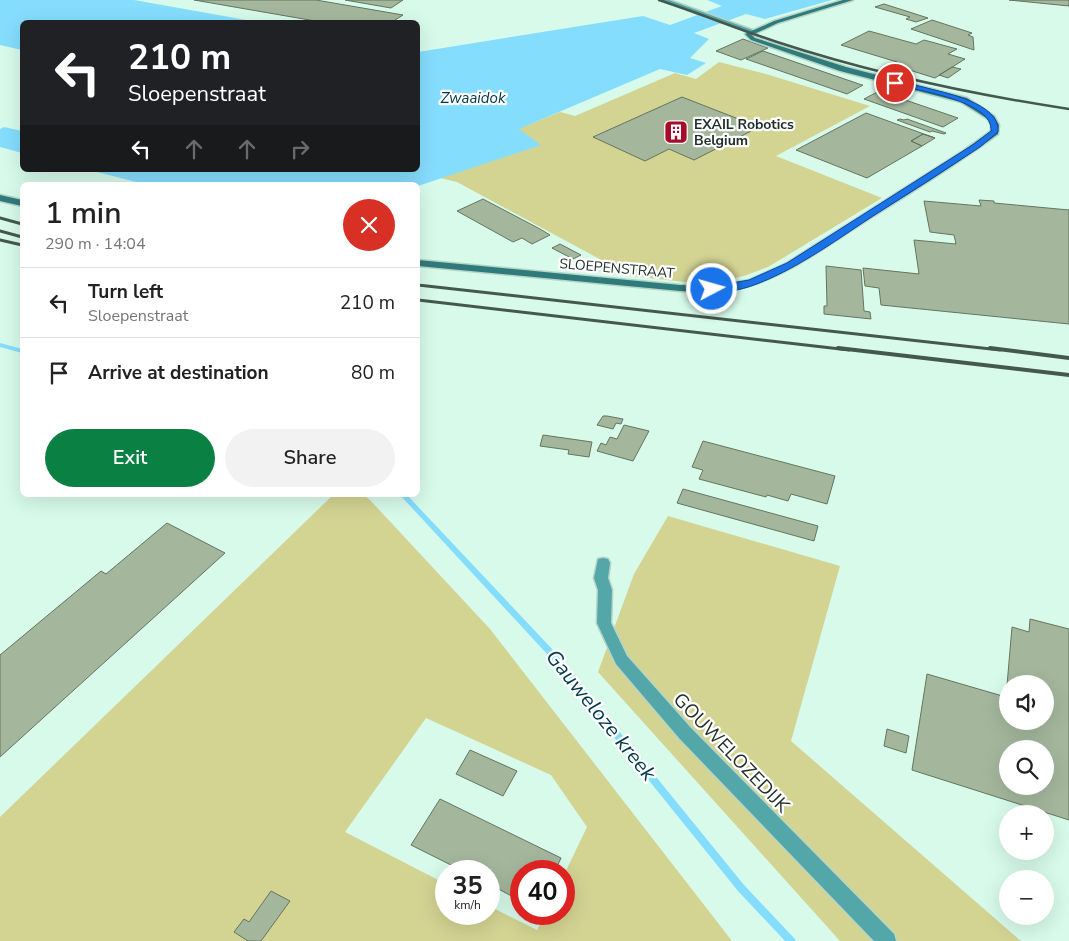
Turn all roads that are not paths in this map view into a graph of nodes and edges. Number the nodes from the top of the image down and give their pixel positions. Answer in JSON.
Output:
{"nodes":[{"id":1,"x":663,"y":0,"type":"edge"},
{"id":2,"x":850,"y":0,"type":"edge"},
{"id":3,"x":752,"y":31,"type":"junction"},
{"id":4,"x":0,"y":198,"type":"edge"},
{"id":5,"x":20,"y":203,"type":"edge"},
{"id":6,"x":420,"y":263,"type":"edge"},
{"id":7,"x":603,"y":563,"type":"dead end"},
{"id":8,"x":887,"y":941,"type":"edge"}],
"edges":[{"from":1,"to":3,"type":"street","name":"SLOEPENSTRAAT"},
{"from":2,"to":3,"type":"street"},
{"from":3,"to":6,"type":"street","name":"SLOEPENSTRAAT"},
{"from":4,"to":5,"type":"street"},
{"from":7,"to":8,"type":"street","name":"GOUWELOZEDIJK"}]}
